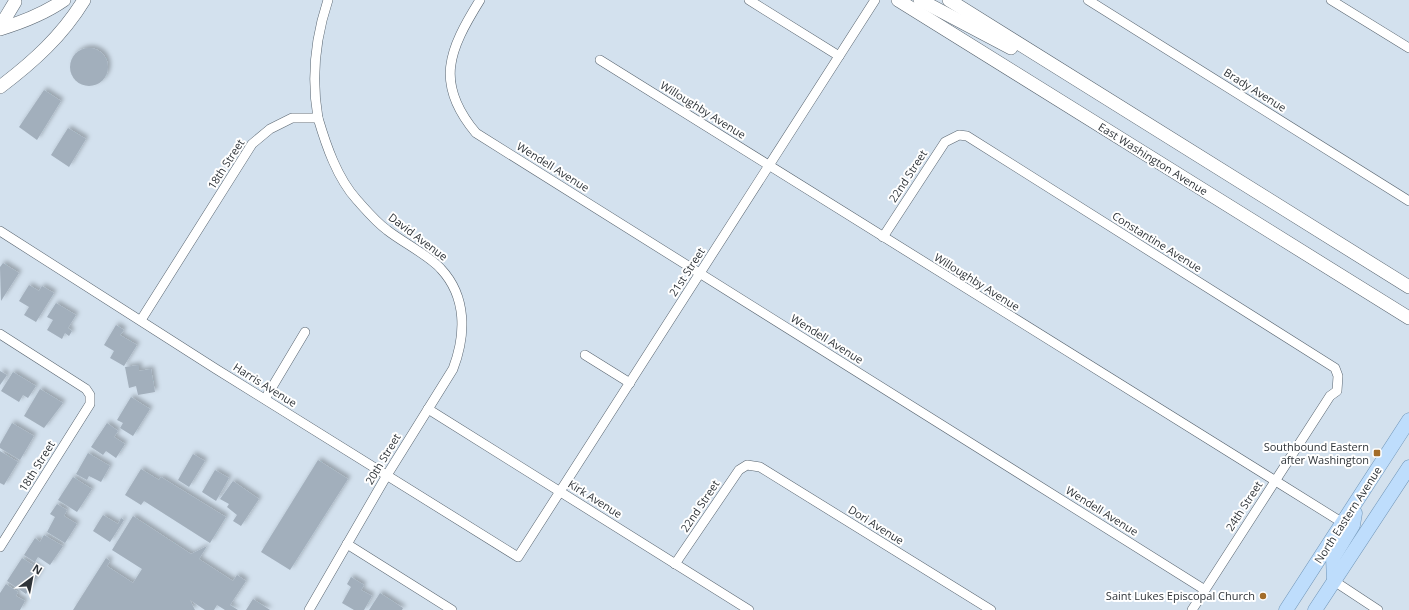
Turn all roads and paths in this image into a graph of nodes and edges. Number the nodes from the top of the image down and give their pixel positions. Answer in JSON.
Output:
{"nodes":[{"id":1,"x":64,"y":0,"type":"edge"},
{"id":2,"x":84,"y":0,"type":"edge"},
{"id":3,"x":328,"y":0,"type":"edge"},
{"id":4,"x":480,"y":0,"type":"edge"},
{"id":5,"x":749,"y":0,"type":"edge"},
{"id":6,"x":875,"y":0,"type":"edge"},
{"id":7,"x":898,"y":0,"type":"edge"},
{"id":8,"x":920,"y":0,"type":"edge"},
{"id":9,"x":949,"y":0,"type":"edge"},
{"id":10,"x":1088,"y":0,"type":"edge"},
{"id":11,"x":1331,"y":0,"type":"edge"},
{"id":12,"x":17,"y":1,"type":"edge"},
{"id":13,"x":0,"y":7,"type":"edge"},
{"id":14,"x":0,"y":28,"type":"edge"},
{"id":15,"x":1409,"y":48,"type":"edge"},
{"id":16,"x":839,"y":56,"type":"junction"},
{"id":17,"x":1041,"y":58,"type":"junction"},
{"id":18,"x":600,"y":60,"type":"dead end"},
{"id":19,"x":0,"y":87,"type":"edge"},
{"id":20,"x":318,"y":118,"type":"junction"},
{"id":21,"x":959,"y":136,"type":"joint"},
{"id":22,"x":769,"y":165,"type":"junction"},
{"id":23,"x":1409,"y":201,"type":"edge"},
{"id":24,"x":0,"y":231,"type":"edge"},
{"id":25,"x":883,"y":237,"type":"junction"},
{"id":26,"x":700,"y":273,"type":"junction"},
{"id":27,"x":1409,"y":286,"type":"edge"},
{"id":28,"x":463,"y":316,"type":"joint"},
{"id":29,"x":1409,"y":318,"type":"edge"},
{"id":30,"x":141,"y":320,"type":"junction"},
{"id":31,"x":305,"y":332,"type":"dead end"},
{"id":32,"x":0,"y":334,"type":"edge"},
{"id":33,"x":585,"y":355,"type":"dead end"},
{"id":34,"x":1338,"y":376,"type":"joint"},
{"id":35,"x":630,"y":383,"type":"junction"},
{"id":36,"x":265,"y":399,"type":"junction"},
{"id":37,"x":428,"y":409,"type":"junction"},
{"id":38,"x":1409,"y":420,"type":"edge"},
{"id":39,"x":747,"y":465,"type":"joint"},
{"id":40,"x":1409,"y":467,"type":"edge"},
{"id":41,"x":387,"y":475,"type":"junction"},
{"id":42,"x":1275,"y":481,"type":"junction"},
{"id":43,"x":560,"y":492,"type":"junction"},
{"id":44,"x":1356,"y":502,"type":"junction"},
{"id":45,"x":1343,"y":523,"type":"junction"},
{"id":46,"x":347,"y":544,"type":"junction"},
{"id":47,"x":0,"y":547,"type":"edge"},
{"id":48,"x":518,"y":557,"type":"joint"},
{"id":49,"x":675,"y":564,"type":"junction"},
{"id":50,"x":1334,"y":580,"type":"junction"},
{"id":51,"x":1205,"y":590,"type":"junction"},
{"id":52,"x":309,"y":610,"type":"edge"},
{"id":53,"x":452,"y":610,"type":"edge"},
{"id":54,"x":749,"y":610,"type":"edge"},
{"id":55,"x":991,"y":610,"type":"edge"},
{"id":56,"x":1192,"y":610,"type":"edge"},
{"id":57,"x":1286,"y":610,"type":"edge"},
{"id":58,"x":1315,"y":610,"type":"edge"},
{"id":59,"x":1378,"y":610,"type":"edge"}],
"edges":[{"from":1,"to":14,"type":"main road"},
{"from":2,"to":19,"type":"main road"},
{"from":3,"to":20,"type":"street"},
{"from":4,"to":26,"type":"street","name":"Wendell Avenue"},
{"from":5,"to":16,"type":"street"},
{"from":6,"to":16,"type":"street","name":"21st Street"},
{"from":7,"to":29,"type":"main road","name":"East Washington Avenue"},
{"from":8,"to":17,"type":"main road"},
{"from":9,"to":17,"type":"main road"},
{"from":10,"to":23,"type":"street","name":"Brady Avenue"},
{"from":11,"to":15,"type":"street"},
{"from":12,"to":13,"type":"main road"},
{"from":12,"to":14,"type":"main road"},
{"from":16,"to":22,"type":"street","name":"21st Street"},
{"from":17,"to":27,"type":"main road"},
{"from":18,"to":22,"type":"street","name":"Willoughby Avenue"},
{"from":20,"to":28,"type":"street","name":"David Avenue"},
{"from":20,"to":30,"type":"street","name":"18th Street"},
{"from":21,"to":25,"type":"street","name":"22nd Street"},
{"from":21,"to":34,"type":"street","name":"Constantine Avenue"},
{"from":22,"to":25,"type":"street","name":"Willoughby Avenue"},
{"from":22,"to":26,"type":"street","name":"21st Street"},
{"from":24,"to":30,"type":"street","name":"Harris Avenue"},
{"from":25,"to":42,"type":"street","name":"Willoughby Avenue"},
{"from":26,"to":35,"type":"street","name":"21st Street"},
{"from":26,"to":51,"type":"street","name":"Wendell Avenue"},
{"from":28,"to":37,"type":"street","name":"20th Street"},
{"from":30,"to":36,"type":"street","name":"Harris Avenue"},
{"from":31,"to":36,"type":"street"},
{"from":32,"to":47,"type":"street","name":"18th Street"},
{"from":33,"to":35,"type":"street"},
{"from":34,"to":42,"type":"street","name":"24th Street"},
{"from":35,"to":43,"type":"street","name":"21st Street"},
{"from":36,"to":41,"type":"street","name":"Harris Avenue"},
{"from":37,"to":41,"type":"street","name":"20th Street"},
{"from":37,"to":43,"type":"street","name":"Kirk Avenue"},
{"from":38,"to":44,"type":"main road","name":"North Eastern Avenue"},
{"from":39,"to":49,"type":"street","name":"22nd Street"},
{"from":39,"to":55,"type":"street","name":"Dori Avenue"},
{"from":40,"to":50,"type":"main road"},
{"from":41,"to":46,"type":"street","name":"20th Street"},
{"from":41,"to":48,"type":"street","name":"Harris Avenue"},
{"from":42,"to":45,"type":"street","name":"Willoughby Avenue"},
{"from":42,"to":51,"type":"street","name":"24th Street"},
{"from":43,"to":48,"type":"street","name":"21st Street"},
{"from":43,"to":49,"type":"street","name":"Kirk Avenue"},
{"from":44,"to":45,"type":"main road","name":"North Eastern Avenue"},
{"from":44,"to":50,"type":"main road"},
{"from":45,"to":57,"type":"main road","name":"North Eastern Avenue"},
{"from":46,"to":52,"type":"street","name":"20th Street"},
{"from":46,"to":53,"type":"street"},
{"from":49,"to":54,"type":"street","name":"Kirk Avenue"},
{"from":50,"to":58,"type":"main road"},
{"from":50,"to":59,"type":"street"},
{"from":51,"to":56,"type":"street","name":"24th Street"}]}
